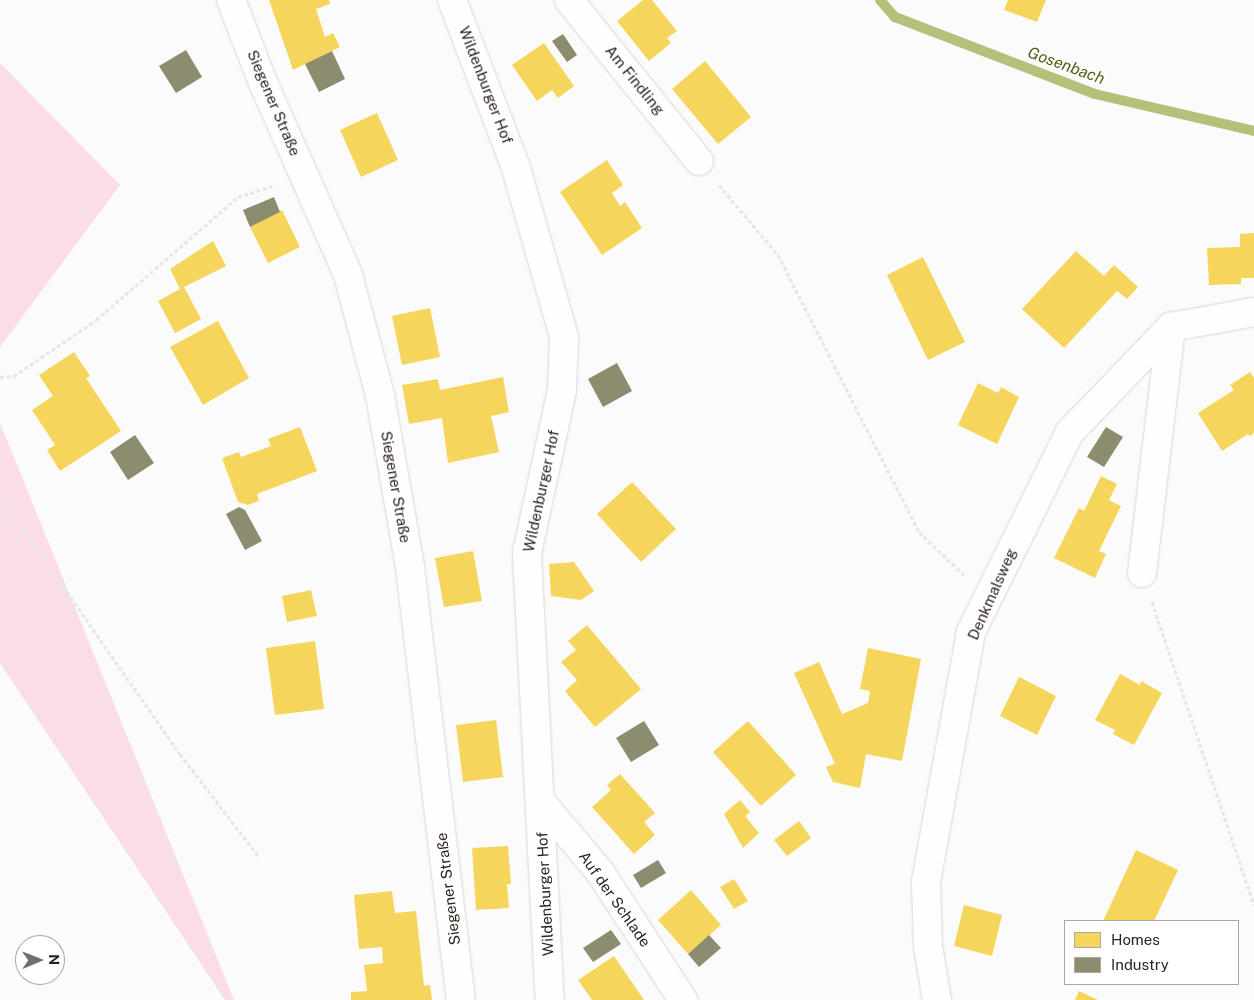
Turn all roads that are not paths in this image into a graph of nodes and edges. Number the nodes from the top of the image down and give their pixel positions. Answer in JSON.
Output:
{"nodes":[{"id":1,"x":231,"y":0,"type":"edge"},
{"id":2,"x":452,"y":0,"type":"edge"},
{"id":3,"x":569,"y":0,"type":"edge"},
{"id":4,"x":699,"y":161,"type":"road end"},
{"id":5,"x":1254,"y":312,"type":"edge"},
{"id":6,"x":1171,"y":327,"type":"junction"},
{"id":7,"x":1142,"y":573,"type":"road end"},
{"id":8,"x":541,"y":802,"type":"junction"},
{"id":9,"x":461,"y":1000,"type":"edge"},
{"id":10,"x":550,"y":1000,"type":"edge"},
{"id":11,"x":683,"y":1000,"type":"edge"},
{"id":12,"x":937,"y":1000,"type":"edge"}],
"edges":[{"from":1,"to":9,"type":"street","name":"Siegener Straße"},
{"from":2,"to":8,"type":"street","name":"Wildenburger Hof"},
{"from":3,"to":4,"type":"street","name":"Am Findling"},
{"from":5,"to":6,"type":"street"},
{"from":6,"to":7,"type":"street"},
{"from":6,"to":12,"type":"street","name":"Denkmalsweg"},
{"from":8,"to":10,"type":"street","name":"Wildenburger Hof"},
{"from":8,"to":11,"type":"street","name":"Auf der Schlade"}]}
